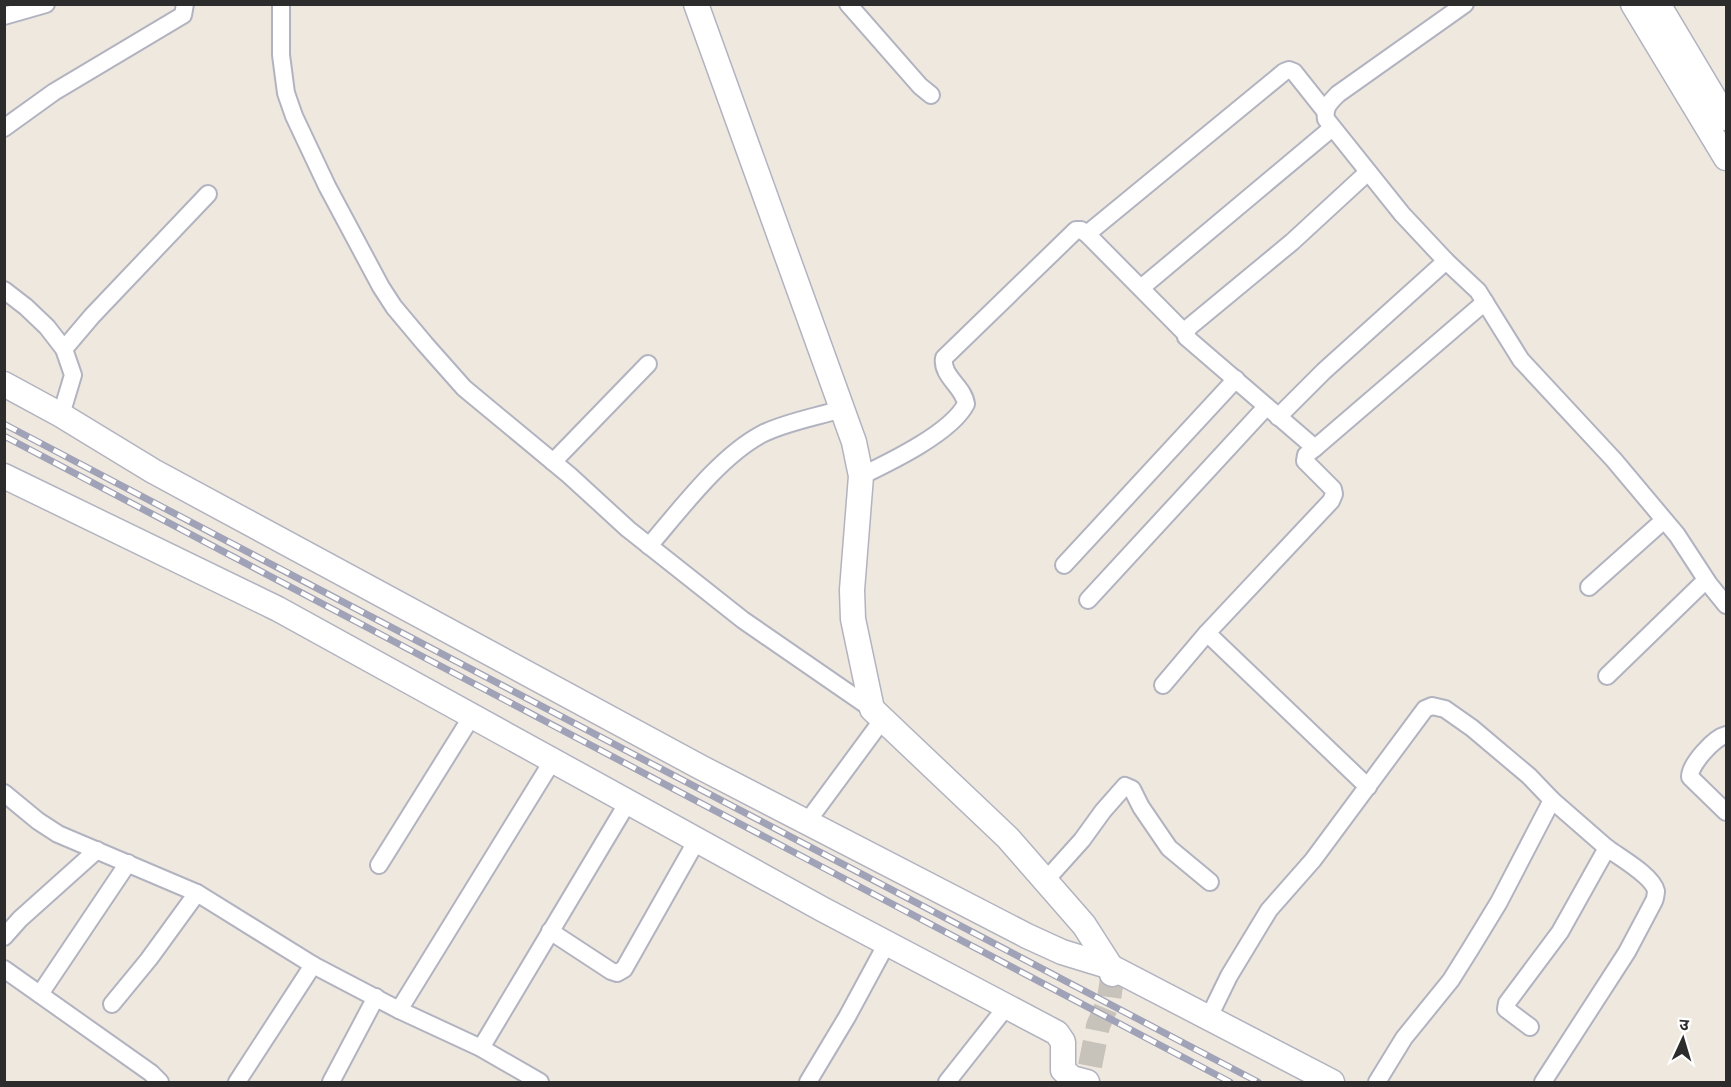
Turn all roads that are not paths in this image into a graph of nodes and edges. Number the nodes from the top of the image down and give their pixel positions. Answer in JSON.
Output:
{"nodes":[{"id":1,"x":46,"y":4,"type":"edge"},
{"id":2,"x":185,"y":4,"type":"edge"},
{"id":3,"x":280,"y":4,"type":"edge"},
{"id":4,"x":696,"y":4,"type":"edge"},
{"id":5,"x":848,"y":4,"type":"edge"},
{"id":6,"x":1465,"y":4,"type":"edge"},
{"id":7,"x":1633,"y":4,"type":"edge"},
{"id":8,"x":1658,"y":4,"type":"edge"},
{"id":9,"x":4,"y":16,"type":"edge"},
{"id":10,"x":931,"y":95,"type":"dead end"},
{"id":11,"x":1325,"y":111,"type":"junction"},
{"id":12,"x":1726,"y":117,"type":"edge"},
{"id":13,"x":4,"y":128,"type":"edge"},
{"id":14,"x":1332,"y":128,"type":"junction"},
{"id":15,"x":1726,"y":158,"type":"edge"},
{"id":16,"x":1368,"y":172,"type":"junction"},
{"id":17,"x":208,"y":195,"type":"dead end"},
{"id":18,"x":1087,"y":234,"type":"junction"},
{"id":19,"x":1446,"y":261,"type":"junction"},
{"id":20,"x":1141,"y":288,"type":"junction"},
{"id":21,"x":4,"y":290,"type":"edge"},
{"id":22,"x":1485,"y":302,"type":"junction"},
{"id":23,"x":1185,"y":333,"type":"junction"},
{"id":24,"x":64,"y":349,"type":"junction"},
{"id":25,"x":648,"y":363,"type":"dead end"},
{"id":26,"x":1236,"y":379,"type":"junction"},
{"id":27,"x":4,"y":384,"type":"edge"},
{"id":28,"x":842,"y":409,"type":"junction"},
{"id":29,"x":1272,"y":412,"type":"junction"},
{"id":30,"x":61,"y":415,"type":"junction"},
{"id":31,"x":1315,"y":448,"type":"junction"},
{"id":32,"x":553,"y":462,"type":"junction"},
{"id":33,"x":4,"y":476,"type":"edge"},
{"id":34,"x":861,"y":476,"type":"junction"},
{"id":35,"x":1664,"y":520,"type":"junction"},
{"id":36,"x":650,"y":546,"type":"junction"},
{"id":37,"x":1064,"y":565,"type":"dead end"},
{"id":38,"x":1706,"y":580,"type":"junction"},
{"id":39,"x":1589,"y":587,"type":"dead end"},
{"id":40,"x":1088,"y":600,"type":"dead end"},
{"id":41,"x":1726,"y":605,"type":"edge"},
{"id":42,"x":1207,"y":633,"type":"junction"},
{"id":43,"x":1607,"y":676,"type":"dead end"},
{"id":44,"x":1163,"y":685,"type":"dead end"},
{"id":45,"x":877,"y":714,"type":"junction"},
{"id":46,"x":472,"y":716,"type":"junction"},
{"id":47,"x":1726,"y":735,"type":"edge"},
{"id":48,"x":553,"y":760,"type":"junction"},
{"id":49,"x":1368,"y":787,"type":"junction"},
{"id":50,"x":4,"y":793,"type":"edge"},
{"id":51,"x":1552,"y":800,"type":"junction"},
{"id":52,"x":628,"y":802,"type":"junction"},
{"id":53,"x":1726,"y":812,"type":"edge"},
{"id":54,"x":807,"y":822,"type":"junction"},
{"id":55,"x":697,"y":840,"type":"junction"},
{"id":56,"x":1607,"y":848,"type":"junction"},
{"id":57,"x":97,"y":850,"type":"junction"},
{"id":58,"x":128,"y":863,"type":"junction"},
{"id":59,"x":379,"y":865,"type":"dead end"},
{"id":60,"x":1046,"y":880,"type":"junction"},
{"id":61,"x":1210,"y":882,"type":"dead end"},
{"id":62,"x":197,"y":893,"type":"junction"},
{"id":63,"x":550,"y":931,"type":"junction"},
{"id":64,"x":4,"y":937,"type":"edge"},
{"id":65,"x":887,"y":943,"type":"junction"},
{"id":66,"x":313,"y":965,"type":"junction"},
{"id":67,"x":4,"y":969,"type":"edge"},
{"id":68,"x":1111,"y":973,"type":"junction"},
{"id":69,"x":40,"y":994,"type":"junction"},
{"id":70,"x":376,"y":998,"type":"junction"},
{"id":71,"x":112,"y":1004,"type":"dead end"},
{"id":72,"x":1007,"y":1006,"type":"junction"},
{"id":73,"x":399,"y":1010,"type":"junction"},
{"id":74,"x":1209,"y":1017,"type":"junction"},
{"id":75,"x":1530,"y":1027,"type":"dead end"},
{"id":76,"x":482,"y":1048,"type":"junction"},
{"id":77,"x":1088,"y":1077,"type":"edge"},
{"id":78,"x":160,"y":1083,"type":"edge"},
{"id":79,"x":237,"y":1083,"type":"edge"},
{"id":80,"x":331,"y":1083,"type":"edge"},
{"id":81,"x":540,"y":1083,"type":"edge"},
{"id":82,"x":808,"y":1083,"type":"edge"},
{"id":83,"x":946,"y":1083,"type":"edge"},
{"id":84,"x":1332,"y":1083,"type":"edge"},
{"id":85,"x":1377,"y":1083,"type":"edge"},
{"id":86,"x":1543,"y":1083,"type":"edge"}],
"edges":[{"from":1,"to":9,"type":"street"},
{"from":2,"to":13,"type":"street"},
{"from":3,"to":32,"type":"street"},
{"from":4,"to":28,"type":"street"},
{"from":5,"to":10,"type":"street"},
{"from":6,"to":11,"type":"street"},
{"from":7,"to":15,"type":"street"},
{"from":8,"to":12,"type":"street"},
{"from":11,"to":14,"type":"street"},
{"from":11,"to":18,"type":"street"},
{"from":14,"to":16,"type":"street"},
{"from":14,"to":20,"type":"street"},
{"from":16,"to":19,"type":"street"},
{"from":16,"to":23,"type":"street"},
{"from":17,"to":24,"type":"street"},
{"from":18,"to":20,"type":"street"},
{"from":18,"to":34,"type":"street"},
{"from":19,"to":22,"type":"street"},
{"from":19,"to":29,"type":"street"},
{"from":20,"to":23,"type":"street"},
{"from":21,"to":24,"type":"street"},
{"from":22,"to":31,"type":"street"},
{"from":22,"to":35,"type":"street"},
{"from":23,"to":26,"type":"street"},
{"from":24,"to":30,"type":"street"},
{"from":25,"to":32,"type":"street"},
{"from":26,"to":29,"type":"street"},
{"from":26,"to":37,"type":"street"},
{"from":27,"to":30,"type":"street"},
{"from":28,"to":34,"type":"street"},
{"from":28,"to":36,"type":"street"},
{"from":29,"to":31,"type":"street"},
{"from":29,"to":40,"type":"street"},
{"from":30,"to":54,"type":"street"},
{"from":31,"to":42,"type":"street"},
{"from":32,"to":36,"type":"street"},
{"from":33,"to":46,"type":"street"},
{"from":34,"to":45,"type":"street"},
{"from":35,"to":38,"type":"street"},
{"from":35,"to":39,"type":"street"},
{"from":36,"to":45,"type":"street"},
{"from":38,"to":41,"type":"street"},
{"from":38,"to":43,"type":"street"},
{"from":42,"to":44,"type":"street"},
{"from":42,"to":49,"type":"street"},
{"from":45,"to":54,"type":"street"},
{"from":45,"to":60,"type":"street"},
{"from":46,"to":48,"type":"street"},
{"from":46,"to":59,"type":"street"},
{"from":47,"to":53,"type":"street"},
{"from":48,"to":52,"type":"street"},
{"from":48,"to":73,"type":"street"},
{"from":49,"to":51,"type":"street"},
{"from":49,"to":74,"type":"street"},
{"from":50,"to":57,"type":"street"},
{"from":51,"to":56,"type":"street"},
{"from":51,"to":85,"type":"street"},
{"from":52,"to":55,"type":"street"},
{"from":52,"to":63,"type":"street"},
{"from":54,"to":68,"type":"street"},
{"from":55,"to":63,"type":"street"},
{"from":55,"to":65,"type":"street"},
{"from":56,"to":75,"type":"street"},
{"from":56,"to":86,"type":"street"},
{"from":57,"to":58,"type":"street"},
{"from":57,"to":64,"type":"street"},
{"from":58,"to":62,"type":"street"},
{"from":58,"to":69,"type":"street"},
{"from":60,"to":61,"type":"street"},
{"from":60,"to":68,"type":"street"},
{"from":62,"to":66,"type":"street"},
{"from":62,"to":71,"type":"street"},
{"from":63,"to":76,"type":"street"},
{"from":65,"to":72,"type":"street"},
{"from":65,"to":82,"type":"street"},
{"from":66,"to":70,"type":"street"},
{"from":66,"to":79,"type":"street"},
{"from":67,"to":69,"type":"street"},
{"from":68,"to":74,"type":"street"},
{"from":69,"to":78,"type":"street"},
{"from":70,"to":73,"type":"street"},
{"from":70,"to":80,"type":"street"},
{"from":72,"to":77,"type":"street"},
{"from":72,"to":83,"type":"street"},
{"from":73,"to":76,"type":"street"},
{"from":74,"to":84,"type":"street"},
{"from":76,"to":81,"type":"street"}]}
